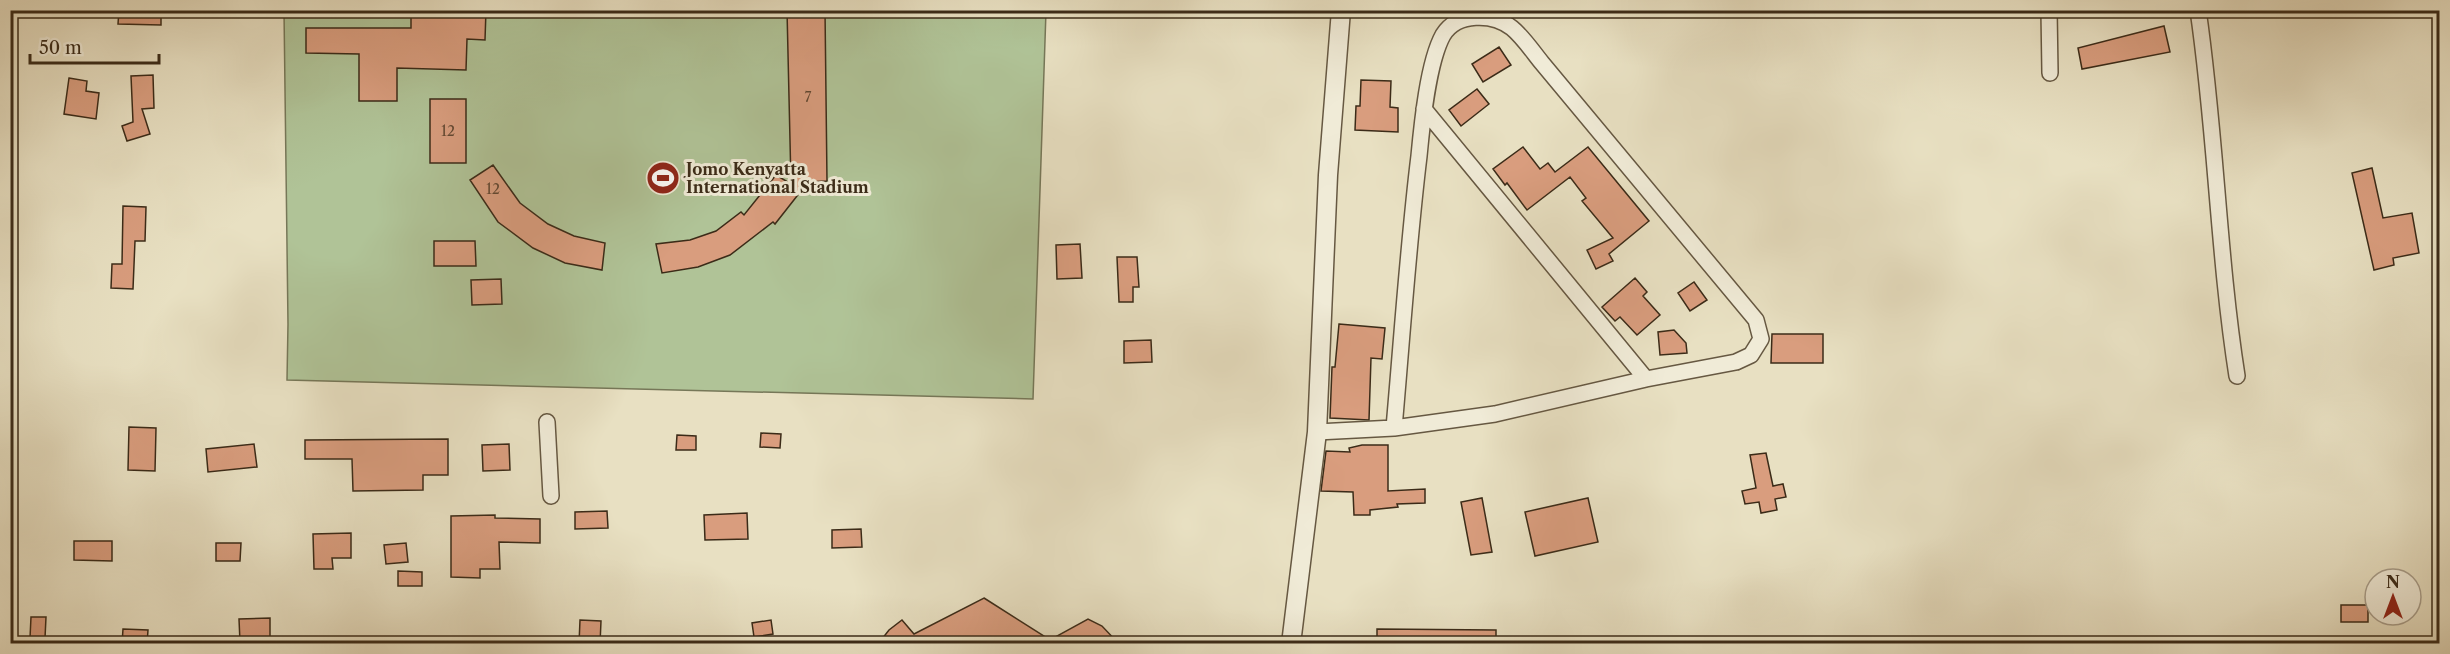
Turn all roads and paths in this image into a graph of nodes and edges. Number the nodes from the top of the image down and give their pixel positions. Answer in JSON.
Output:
{"nodes":[{"id":1,"x":1341,"y":10,"type":"edge"},
{"id":2,"x":2049,"y":10,"type":"edge"},
{"id":3,"x":2198,"y":10,"type":"edge"},
{"id":4,"x":2050,"y":73,"type":"dead end"},
{"id":5,"x":1424,"y":110,"type":"junction"},
{"id":6,"x":2237,"y":376,"type":"dead end"},
{"id":7,"x":1646,"y":379,"type":"junction"},
{"id":8,"x":547,"y":422,"type":"dead end"},
{"id":9,"x":1394,"y":428,"type":"junction"},
{"id":10,"x":1317,"y":432,"type":"junction"},
{"id":11,"x":551,"y":496,"type":"dead end"},
{"id":12,"x":1291,"y":644,"type":"edge"}],
"edges":[{"from":1,"to":10,"type":"street"},
{"from":2,"to":4,"type":"street"},
{"from":3,"to":6,"type":"street"},
{"from":5,"to":7,"type":"street"},
{"from":5,"to":7,"type":"street"},
{"from":5,"to":9,"type":"street"},
{"from":7,"to":9,"type":"street"},
{"from":8,"to":11,"type":"street"},
{"from":9,"to":10,"type":"street"},
{"from":10,"to":12,"type":"street"}]}
